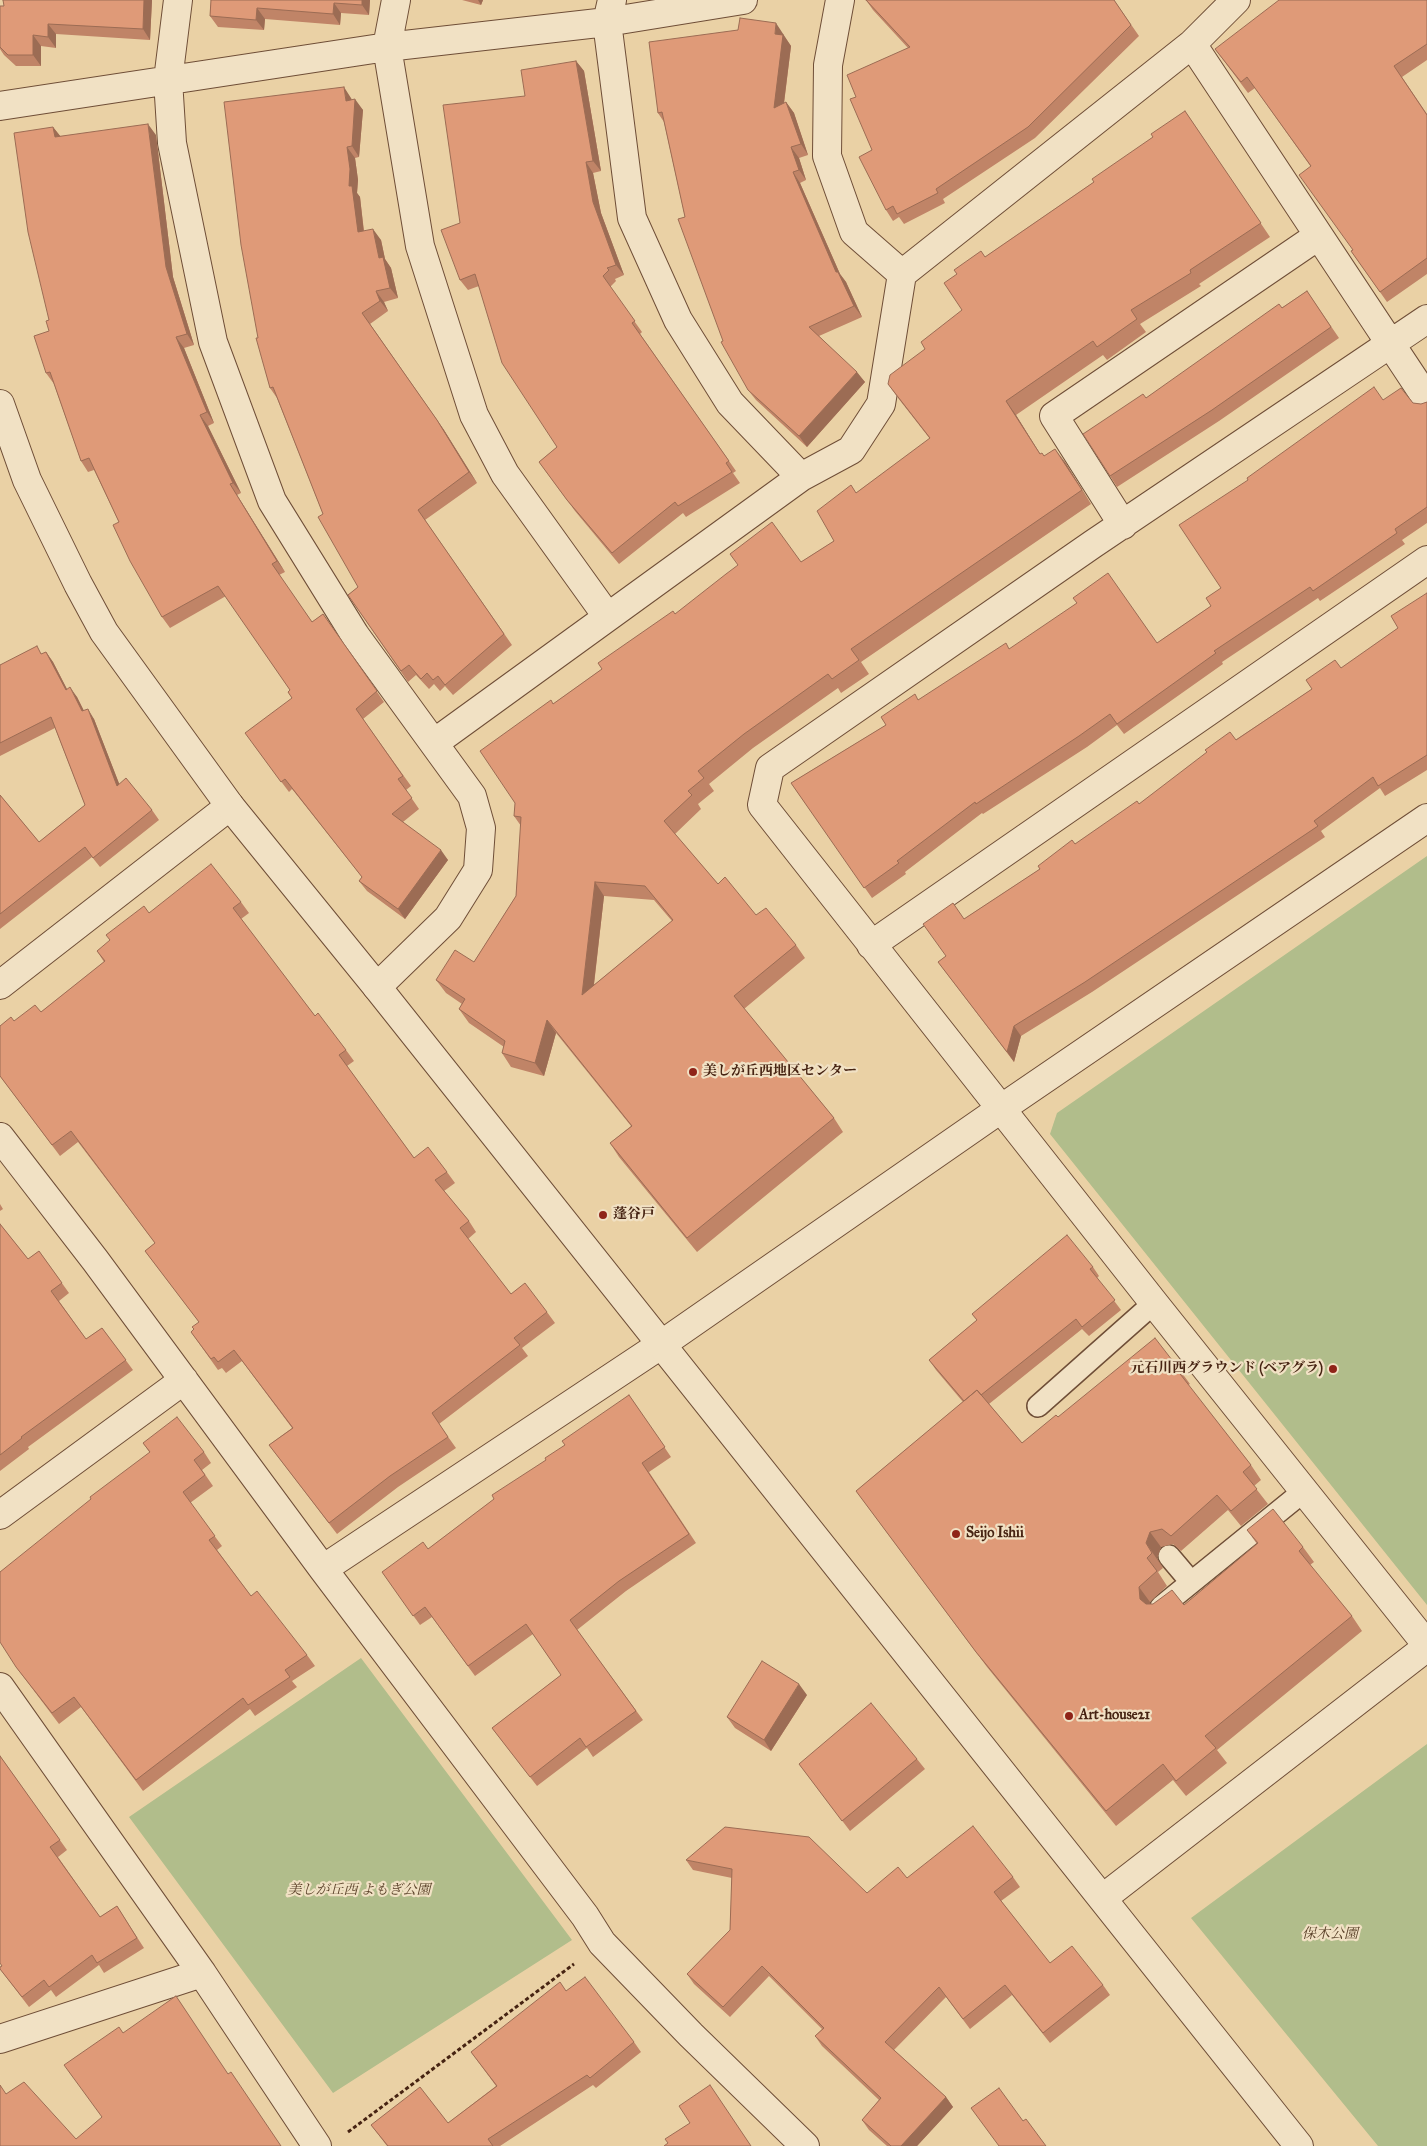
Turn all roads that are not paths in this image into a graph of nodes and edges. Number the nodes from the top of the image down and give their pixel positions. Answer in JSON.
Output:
{"nodes":[{"id":1,"x":178,"y":0,"type":"edge"},
{"id":2,"x":396,"y":0,"type":"edge"},
{"id":3,"x":743,"y":0,"type":"edge"},
{"id":4,"x":840,"y":0,"type":"edge"},
{"id":5,"x":1236,"y":0,"type":"edge"},
{"id":6,"x":609,"y":11,"type":"edge"},
{"id":7,"x":1192,"y":44,"type":"junction"},
{"id":8,"x":387,"y":46,"type":"junction"},
{"id":9,"x":168,"y":80,"type":"junction"},
{"id":10,"x":0,"y":106,"type":"edge"},
{"id":11,"x":1318,"y":236,"type":"junction"},
{"id":12,"x":902,"y":274,"type":"junction"},
{"id":13,"x":1427,"y":319,"type":"edge"},
{"id":14,"x":1391,"y":345,"type":"junction"},
{"id":15,"x":1427,"y":399,"type":"edge"},
{"id":16,"x":0,"y":404,"type":"edge"},
{"id":17,"x":801,"y":477,"type":"junction"},
{"id":18,"x":1123,"y":525,"type":"junction"},
{"id":19,"x":1427,"y":560,"type":"edge"},
{"id":20,"x":607,"y":616,"type":"junction"},
{"id":21,"x":434,"y":743,"type":"junction"},
{"id":22,"x":230,"y":806,"type":"junction"},
{"id":23,"x":1427,"y":818,"type":"edge"},
{"id":24,"x":871,"y":945,"type":"junction"},
{"id":25,"x":0,"y":985,"type":"edge"},
{"id":26,"x":377,"y":986,"type":"junction"},
{"id":27,"x":1002,"y":1108,"type":"junction"},
{"id":28,"x":0,"y":1137,"type":"edge"},
{"id":29,"x":1154,"y":1303,"type":"junction"},
{"id":30,"x":662,"y":1344,"type":"junction"},
{"id":31,"x":184,"y":1380,"type":"junction"},
{"id":32,"x":1038,"y":1406,"type":"dead end"},
{"id":33,"x":1304,"y":1491,"type":"junction"},
{"id":34,"x":0,"y":1515,"type":"edge"},
{"id":35,"x":1169,"y":1556,"type":"edge"},
{"id":36,"x":323,"y":1570,"type":"junction"},
{"id":37,"x":1191,"y":1582,"type":"junction"},
{"id":38,"x":1160,"y":1607,"type":"edge"},
{"id":39,"x":1427,"y":1646,"type":"edge"},
{"id":40,"x":0,"y":1688,"type":"edge"},
{"id":41,"x":1103,"y":1898,"type":"junction"},
{"id":42,"x":202,"y":1973,"type":"junction"},
{"id":43,"x":3,"y":2034,"type":"edge"},
{"id":44,"x":317,"y":2146,"type":"edge"},
{"id":45,"x":804,"y":2146,"type":"edge"},
{"id":46,"x":1299,"y":2146,"type":"edge"}],
"edges":[{"from":1,"to":9,"type":"street"},
{"from":2,"to":8,"type":"street"},
{"from":3,"to":6,"type":"street"},
{"from":4,"to":12,"type":"street"},
{"from":5,"to":7,"type":"street"},
{"from":6,"to":8,"type":"street"},
{"from":6,"to":17,"type":"street"},
{"from":7,"to":11,"type":"street"},
{"from":7,"to":12,"type":"street"},
{"from":8,"to":9,"type":"street"},
{"from":8,"to":20,"type":"street"},
{"from":9,"to":10,"type":"street"},
{"from":9,"to":21,"type":"street"},
{"from":11,"to":14,"type":"street"},
{"from":11,"to":18,"type":"street"},
{"from":12,"to":17,"type":"street"},
{"from":13,"to":14,"type":"street"},
{"from":14,"to":15,"type":"street"},
{"from":14,"to":18,"type":"street"},
{"from":16,"to":22,"type":"street"},
{"from":17,"to":20,"type":"street"},
{"from":18,"to":24,"type":"street"},
{"from":19,"to":24,"type":"street"},
{"from":20,"to":21,"type":"street"},
{"from":21,"to":26,"type":"street"},
{"from":22,"to":25,"type":"street"},
{"from":22,"to":26,"type":"street"},
{"from":23,"to":27,"type":"street"},
{"from":24,"to":27,"type":"street"},
{"from":26,"to":30,"type":"street"},
{"from":27,"to":29,"type":"street"},
{"from":27,"to":30,"type":"street"},
{"from":28,"to":31,"type":"street"},
{"from":29,"to":32,"type":"lane"},
{"from":29,"to":33,"type":"street"},
{"from":30,"to":36,"type":"street"},
{"from":30,"to":41,"type":"street"},
{"from":31,"to":34,"type":"street"},
{"from":31,"to":36,"type":"street"},
{"from":33,"to":37,"type":"lane"},
{"from":33,"to":39,"type":"street"},
{"from":35,"to":37,"type":"lane"},
{"from":36,"to":45,"type":"street"},
{"from":37,"to":38,"type":"lane"},
{"from":39,"to":41,"type":"street"},
{"from":40,"to":42,"type":"street"},
{"from":41,"to":46,"type":"street"},
{"from":42,"to":43,"type":"street"},
{"from":42,"to":44,"type":"street"}]}
